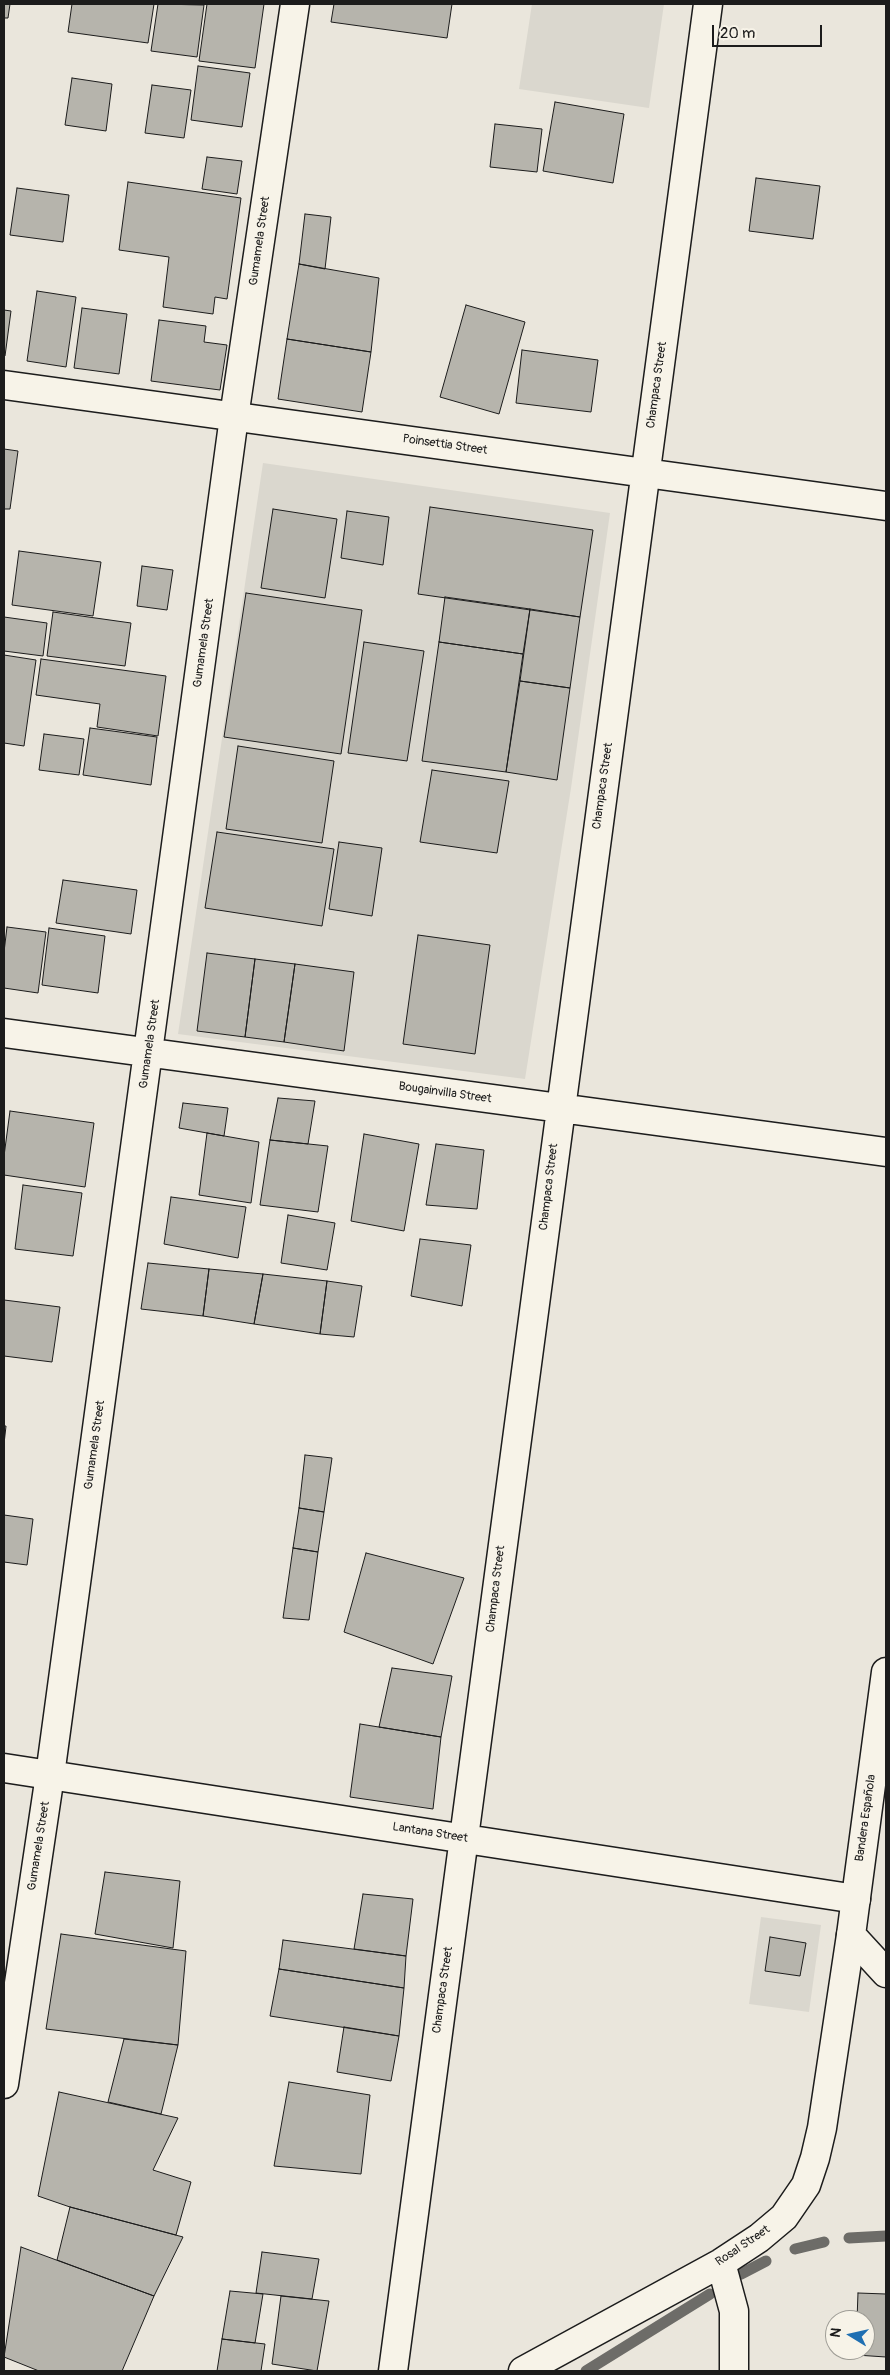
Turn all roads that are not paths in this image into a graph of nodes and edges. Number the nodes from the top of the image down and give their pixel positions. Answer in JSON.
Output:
{"nodes":[{"id":1,"x":295,"y":4,"type":"edge"},
{"id":2,"x":708,"y":4,"type":"edge"},
{"id":3,"x":4,"y":384,"type":"edge"},
{"id":4,"x":234,"y":416,"type":"junction"},
{"id":5,"x":646,"y":473,"type":"junction"},
{"id":6,"x":886,"y":506,"type":"edge"},
{"id":7,"x":4,"y":1032,"type":"edge"},
{"id":8,"x":148,"y":1052,"type":"junction"},
{"id":9,"x":559,"y":1108,"type":"junction"},
{"id":10,"x":886,"y":1152,"type":"edge"},
{"id":11,"x":886,"y":1672,"type":"edge"},
{"id":12,"x":4,"y":1768,"type":"edge"},
{"id":13,"x":50,"y":1775,"type":"junction"},
{"id":14,"x":463,"y":1838,"type":"junction"},
{"id":15,"x":856,"y":1899,"type":"junction"},
{"id":16,"x":850,"y":1935,"type":"junction"},
{"id":17,"x":886,"y":1973,"type":"edge"},
{"id":18,"x":4,"y":2084,"type":"edge"},
{"id":19,"x":720,"y":2263,"type":"junction"},
{"id":20,"x":393,"y":2371,"type":"edge"},
{"id":21,"x":523,"y":2371,"type":"edge"},
{"id":22,"x":734,"y":2371,"type":"edge"}],
"edges":[{"from":1,"to":4,"type":"street","name":"Gumamela Street"},
{"from":2,"to":5,"type":"street","name":"Champaca Street"},
{"from":3,"to":4,"type":"street","name":"Poinsettia Street"},
{"from":4,"to":5,"type":"street","name":"Poinsettia Street"},
{"from":4,"to":8,"type":"street","name":"Gumamela Street"},
{"from":5,"to":6,"type":"street","name":"Poinsettia Street"},
{"from":5,"to":9,"type":"street","name":"Champaca Street"},
{"from":7,"to":8,"type":"street","name":"Bougainvilla Street"},
{"from":8,"to":9,"type":"street","name":"Bougainvilla Street"},
{"from":8,"to":13,"type":"street","name":"Gumamela Street"},
{"from":9,"to":10,"type":"street","name":"Bougainvilla Street"},
{"from":9,"to":14,"type":"street","name":"Champaca Street"},
{"from":11,"to":15,"type":"street","name":"Bandera Española"},
{"from":12,"to":13,"type":"street","name":"Lantana Street"},
{"from":13,"to":14,"type":"street","name":"Lantana Street"},
{"from":13,"to":18,"type":"street","name":"Gumamela Street"},
{"from":14,"to":15,"type":"street","name":"Lantana Street"},
{"from":14,"to":20,"type":"street","name":"Champaca Street"},
{"from":15,"to":16,"type":"street","name":"Bandera Española"},
{"from":16,"to":17,"type":"street"},
{"from":16,"to":19,"type":"street","name":"Rosal Street"},
{"from":19,"to":21,"type":"street","name":"Rosal Street"},
{"from":19,"to":22,"type":"street"}]}
